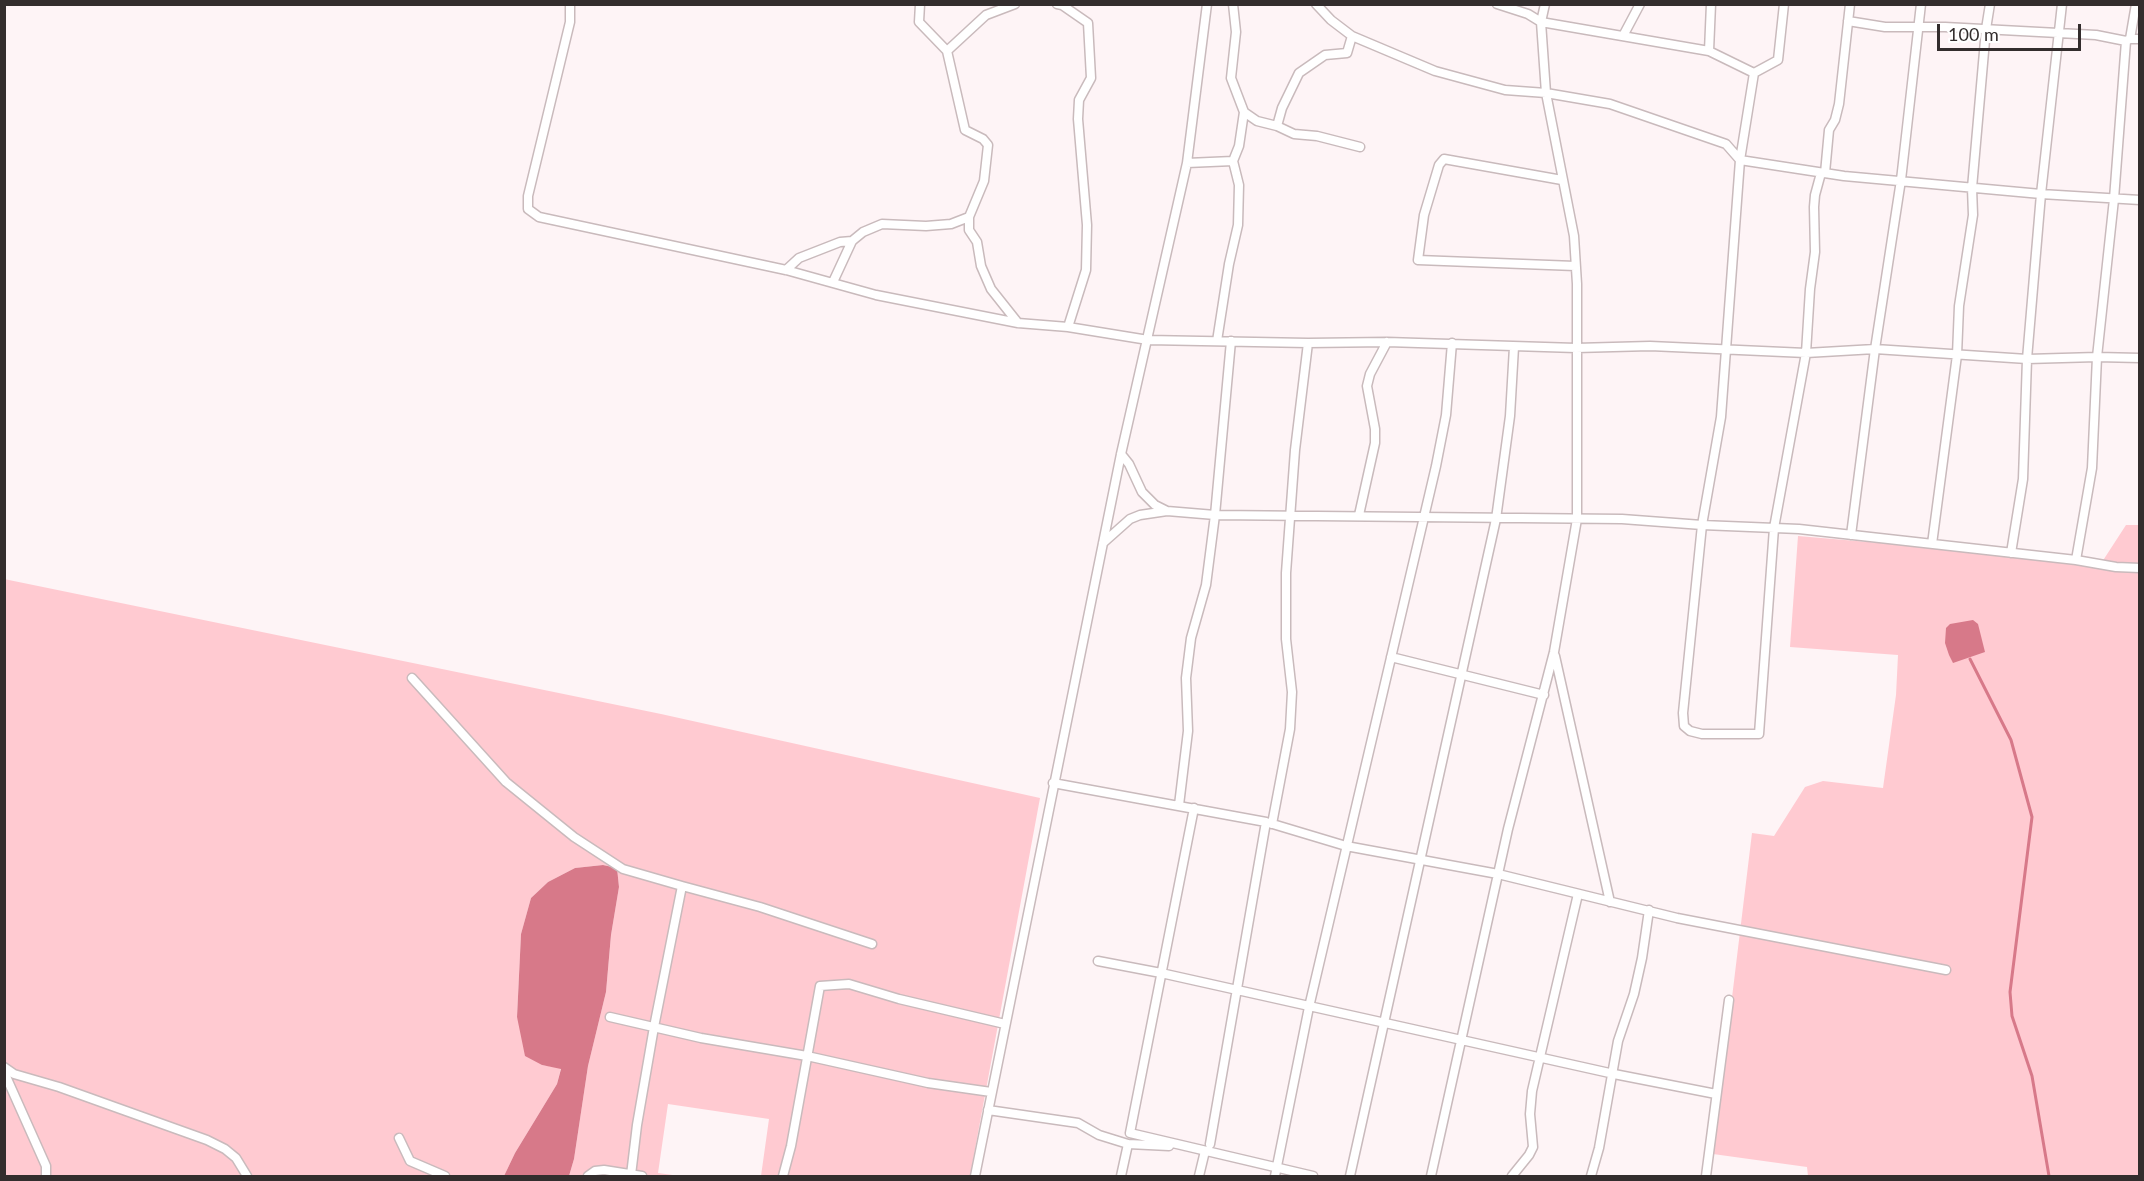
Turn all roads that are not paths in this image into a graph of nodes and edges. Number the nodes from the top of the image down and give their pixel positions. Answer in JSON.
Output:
{"nodes":[{"id":1,"x":570,"y":4,"type":"edge"},
{"id":2,"x":920,"y":4,"type":"edge"},
{"id":3,"x":1015,"y":4,"type":"edge"},
{"id":4,"x":1057,"y":4,"type":"edge"},
{"id":5,"x":1207,"y":4,"type":"edge"},
{"id":6,"x":1233,"y":4,"type":"edge"},
{"id":7,"x":1316,"y":4,"type":"edge"},
{"id":8,"x":1497,"y":4,"type":"edge"},
{"id":9,"x":1545,"y":4,"type":"edge"},
{"id":10,"x":1640,"y":4,"type":"edge"},
{"id":11,"x":1711,"y":4,"type":"edge"},
{"id":12,"x":1784,"y":4,"type":"edge"},
{"id":13,"x":1850,"y":4,"type":"edge"},
{"id":14,"x":1921,"y":4,"type":"edge"},
{"id":15,"x":1990,"y":4,"type":"edge"},
{"id":16,"x":2062,"y":4,"type":"edge"},
{"id":17,"x":2136,"y":4,"type":"edge"},
{"id":18,"x":1848,"y":21,"type":"junction"},
{"id":19,"x":1541,"y":22,"type":"junction"},
{"id":20,"x":1917,"y":28,"type":"junction"},
{"id":21,"x":1986,"y":29,"type":"junction"},
{"id":22,"x":2058,"y":33,"type":"junction"},
{"id":23,"x":1352,"y":36,"type":"junction"},
{"id":24,"x":1623,"y":36,"type":"junction"},
{"id":25,"x":2139,"y":39,"type":"edge"},
{"id":26,"x":2128,"y":40,"type":"junction"},
{"id":27,"x":947,"y":51,"type":"junction"},
{"id":28,"x":1709,"y":51,"type":"junction"},
{"id":29,"x":1754,"y":73,"type":"junction"},
{"id":30,"x":1546,"y":93,"type":"junction"},
{"id":31,"x":1244,"y":112,"type":"junction"},
{"id":32,"x":1277,"y":126,"type":"junction"},
{"id":33,"x":1360,"y":147,"type":"dead end"},
{"id":34,"x":1740,"y":160,"type":"junction"},
{"id":35,"x":1233,"y":161,"type":"junction"},
{"id":36,"x":1187,"y":163,"type":"junction"},
{"id":37,"x":1823,"y":173,"type":"junction"},
{"id":38,"x":1562,"y":180,"type":"junction"},
{"id":39,"x":1901,"y":180,"type":"junction"},
{"id":40,"x":1972,"y":188,"type":"junction"},
{"id":41,"x":2041,"y":194,"type":"junction"},
{"id":42,"x":2114,"y":200,"type":"junction"},
{"id":43,"x":2139,"y":200,"type":"edge"},
{"id":44,"x":969,"y":217,"type":"junction"},
{"id":45,"x":852,"y":241,"type":"junction"},
{"id":46,"x":1575,"y":267,"type":"junction"},
{"id":47,"x":786,"y":270,"type":"junction"},
{"id":48,"x":833,"y":282,"type":"junction"},
{"id":49,"x":1018,"y":323,"type":"junction"},
{"id":50,"x":1068,"y":327,"type":"junction"},
{"id":51,"x":1148,"y":340,"type":"junction"},
{"id":52,"x":1217,"y":341,"type":"junction"},
{"id":53,"x":1231,"y":341,"type":"junction"},
{"id":54,"x":1387,"y":342,"type":"junction"},
{"id":55,"x":1308,"y":343,"type":"junction"},
{"id":56,"x":1452,"y":343,"type":"junction"},
{"id":57,"x":1514,"y":347,"type":"junction"},
{"id":58,"x":1576,"y":348,"type":"junction"},
{"id":59,"x":1875,"y":349,"type":"junction"},
{"id":60,"x":1727,"y":350,"type":"junction"},
{"id":61,"x":1806,"y":353,"type":"junction"},
{"id":62,"x":1957,"y":355,"type":"junction"},
{"id":63,"x":2097,"y":357,"type":"junction"},
{"id":64,"x":2139,"y":358,"type":"edge"},
{"id":65,"x":2027,"y":359,"type":"junction"},
{"id":66,"x":1121,"y":454,"type":"junction"},
{"id":67,"x":1167,"y":511,"type":"junction"},
{"id":68,"x":1215,"y":515,"type":"junction"},
{"id":69,"x":1359,"y":515,"type":"junction"},
{"id":70,"x":1289,"y":516,"type":"junction"},
{"id":71,"x":1424,"y":517,"type":"junction"},
{"id":72,"x":1496,"y":519,"type":"junction"},
{"id":73,"x":1577,"y":519,"type":"junction"},
{"id":74,"x":1702,"y":525,"type":"junction"},
{"id":75,"x":1774,"y":528,"type":"junction"},
{"id":76,"x":1851,"y":535,"type":"junction"},
{"id":77,"x":1103,"y":543,"type":"junction"},
{"id":78,"x":1932,"y":544,"type":"junction"},
{"id":79,"x":2012,"y":553,"type":"junction"},
{"id":80,"x":2076,"y":560,"type":"junction"},
{"id":81,"x":2139,"y":568,"type":"edge"},
{"id":82,"x":1554,"y":652,"type":"junction"},
{"id":83,"x":1391,"y":657,"type":"junction"},
{"id":84,"x":1463,"y":673,"type":"junction"},
{"id":85,"x":412,"y":678,"type":"dead end"},
{"id":86,"x":1544,"y":695,"type":"junction"},
{"id":87,"x":1053,"y":783,"type":"junction"},
{"id":88,"x":1179,"y":805,"type":"junction"},
{"id":89,"x":1194,"y":808,"type":"junction"},
{"id":90,"x":1269,"y":823,"type":"junction"},
{"id":91,"x":1346,"y":846,"type":"junction"},
{"id":92,"x":1420,"y":859,"type":"junction"},
{"id":93,"x":1498,"y":873,"type":"junction"},
{"id":94,"x":682,"y":886,"type":"junction"},
{"id":95,"x":1578,"y":894,"type":"junction"},
{"id":96,"x":1610,"y":902,"type":"junction"},
{"id":97,"x":1649,"y":910,"type":"junction"},
{"id":98,"x":872,"y":944,"type":"dead end"},
{"id":99,"x":1098,"y":961,"type":"dead end"},
{"id":100,"x":1946,"y":970,"type":"dead end"},
{"id":101,"x":1161,"y":973,"type":"junction"},
{"id":102,"x":1235,"y":989,"type":"junction"},
{"id":103,"x":1729,"y":1000,"type":"dead end"},
{"id":104,"x":1309,"y":1007,"type":"junction"},
{"id":105,"x":610,"y":1017,"type":"dead end"},
{"id":106,"x":1383,"y":1023,"type":"junction"},
{"id":107,"x":1005,"y":1024,"type":"junction"},
{"id":108,"x":654,"y":1027,"type":"junction"},
{"id":109,"x":1460,"y":1040,"type":"junction"},
{"id":110,"x":807,"y":1056,"type":"junction"},
{"id":111,"x":1540,"y":1058,"type":"junction"},
{"id":112,"x":4,"y":1067,"type":"edge"},
{"id":113,"x":4,"y":1072,"type":"edge"},
{"id":114,"x":1614,"y":1074,"type":"junction"},
{"id":115,"x":991,"y":1092,"type":"junction"},
{"id":116,"x":1716,"y":1094,"type":"junction"},
{"id":117,"x":988,"y":1110,"type":"junction"},
{"id":118,"x":399,"y":1138,"type":"dead end"},
{"id":119,"x":1128,"y":1144,"type":"junction"},
{"id":120,"x":1207,"y":1147,"type":"junction"},
{"id":121,"x":1276,"y":1172,"type":"edge"},
{"id":122,"x":631,"y":1175,"type":"junction"},
{"id":123,"x":46,"y":1176,"type":"edge"},
{"id":124,"x":247,"y":1176,"type":"edge"},
{"id":125,"x":445,"y":1176,"type":"edge"},
{"id":126,"x":588,"y":1176,"type":"edge"},
{"id":127,"x":642,"y":1176,"type":"edge"},
{"id":128,"x":783,"y":1176,"type":"edge"},
{"id":129,"x":975,"y":1176,"type":"edge"},
{"id":130,"x":1121,"y":1176,"type":"edge"},
{"id":131,"x":1199,"y":1176,"type":"edge"},
{"id":132,"x":1313,"y":1176,"type":"edge"},
{"id":133,"x":1350,"y":1176,"type":"edge"},
{"id":134,"x":1431,"y":1176,"type":"edge"},
{"id":135,"x":1512,"y":1176,"type":"edge"},
{"id":136,"x":1591,"y":1176,"type":"edge"},
{"id":137,"x":1706,"y":1176,"type":"edge"}],
"edges":[{"from":1,"to":47,"type":"street"},
{"from":2,"to":27,"type":"street"},
{"from":3,"to":27,"type":"street"},
{"from":4,"to":50,"type":"street"},
{"from":5,"to":36,"type":"street"},
{"from":6,"to":31,"type":"street"},
{"from":7,"to":23,"type":"street"},
{"from":8,"to":19,"type":"street"},
{"from":9,"to":19,"type":"street"},
{"from":10,"to":24,"type":"street"},
{"from":11,"to":28,"type":"street"},
{"from":12,"to":29,"type":"street"},
{"from":13,"to":18,"type":"street"},
{"from":14,"to":20,"type":"street"},
{"from":15,"to":21,"type":"street"},
{"from":16,"to":22,"type":"street"},
{"from":17,"to":26,"type":"street"},
{"from":18,"to":20,"type":"street"},
{"from":18,"to":37,"type":"street"},
{"from":19,"to":24,"type":"street"},
{"from":19,"to":30,"type":"street"},
{"from":20,"to":21,"type":"street"},
{"from":20,"to":39,"type":"street"},
{"from":21,"to":22,"type":"street"},
{"from":21,"to":40,"type":"street"},
{"from":22,"to":26,"type":"street"},
{"from":22,"to":41,"type":"street"},
{"from":23,"to":30,"type":"street"},
{"from":23,"to":32,"type":"street"},
{"from":24,"to":28,"type":"street"},
{"from":25,"to":26,"type":"street"},
{"from":26,"to":42,"type":"street"},
{"from":27,"to":44,"type":"street"},
{"from":28,"to":29,"type":"street"},
{"from":29,"to":34,"type":"street"},
{"from":30,"to":34,"type":"street"},
{"from":30,"to":38,"type":"street"},
{"from":31,"to":32,"type":"street"},
{"from":31,"to":35,"type":"street"},
{"from":32,"to":33,"type":"street"},
{"from":34,"to":37,"type":"street"},
{"from":34,"to":60,"type":"street"},
{"from":35,"to":36,"type":"street"},
{"from":35,"to":52,"type":"street"},
{"from":36,"to":51,"type":"street"},
{"from":37,"to":39,"type":"street"},
{"from":37,"to":61,"type":"street"},
{"from":38,"to":46,"type":"street"},
{"from":38,"to":46,"type":"street"},
{"from":39,"to":40,"type":"street"},
{"from":39,"to":59,"type":"street"},
{"from":40,"to":41,"type":"street"},
{"from":40,"to":62,"type":"street"},
{"from":41,"to":42,"type":"street"},
{"from":41,"to":65,"type":"street"},
{"from":42,"to":43,"type":"street"},
{"from":42,"to":63,"type":"street"},
{"from":44,"to":45,"type":"street"},
{"from":44,"to":49,"type":"street"},
{"from":45,"to":47,"type":"street"},
{"from":45,"to":48,"type":"street"},
{"from":46,"to":58,"type":"street"},
{"from":47,"to":48,"type":"street"},
{"from":48,"to":49,"type":"street"},
{"from":49,"to":50,"type":"street"},
{"from":50,"to":51,"type":"street"},
{"from":51,"to":52,"type":"street"},
{"from":51,"to":66,"type":"street"},
{"from":52,"to":53,"type":"street"},
{"from":53,"to":55,"type":"street"},
{"from":53,"to":68,"type":"street"},
{"from":54,"to":55,"type":"street"},
{"from":54,"to":56,"type":"street"},
{"from":54,"to":69,"type":"street"},
{"from":55,"to":70,"type":"street"},
{"from":56,"to":57,"type":"street"},
{"from":56,"to":71,"type":"street"},
{"from":57,"to":58,"type":"street"},
{"from":57,"to":72,"type":"street"},
{"from":58,"to":60,"type":"street"},
{"from":58,"to":73,"type":"street"},
{"from":59,"to":61,"type":"street"},
{"from":59,"to":62,"type":"street"},
{"from":59,"to":76,"type":"street"},
{"from":60,"to":61,"type":"street"},
{"from":60,"to":74,"type":"street"},
{"from":61,"to":75,"type":"street"},
{"from":62,"to":65,"type":"street"},
{"from":62,"to":78,"type":"street"},
{"from":63,"to":64,"type":"street"},
{"from":63,"to":65,"type":"street"},
{"from":63,"to":80,"type":"street"},
{"from":65,"to":79,"type":"street"},
{"from":66,"to":67,"type":"street"},
{"from":66,"to":77,"type":"street"},
{"from":67,"to":68,"type":"street"},
{"from":67,"to":77,"type":"street"},
{"from":68,"to":70,"type":"street"},
{"from":68,"to":88,"type":"street"},
{"from":69,"to":70,"type":"street"},
{"from":69,"to":71,"type":"street"},
{"from":70,"to":90,"type":"street"},
{"from":71,"to":72,"type":"street"},
{"from":71,"to":83,"type":"street"},
{"from":72,"to":73,"type":"street"},
{"from":72,"to":84,"type":"street"},
{"from":73,"to":74,"type":"street"},
{"from":73,"to":82,"type":"street"},
{"from":74,"to":75,"type":"street"},
{"from":74,"to":75,"type":"street"},
{"from":75,"to":76,"type":"street"},
{"from":76,"to":78,"type":"street"},
{"from":77,"to":87,"type":"street"},
{"from":78,"to":79,"type":"street"},
{"from":79,"to":80,"type":"street"},
{"from":80,"to":81,"type":"street"},
{"from":82,"to":86,"type":"street"},
{"from":82,"to":96,"type":"street"},
{"from":83,"to":84,"type":"street"},
{"from":83,"to":91,"type":"street"},
{"from":84,"to":86,"type":"street"},
{"from":84,"to":92,"type":"street"},
{"from":85,"to":94,"type":"street"},
{"from":86,"to":93,"type":"street"},
{"from":87,"to":88,"type":"street"},
{"from":87,"to":107,"type":"street"},
{"from":88,"to":89,"type":"street"},
{"from":89,"to":90,"type":"street"},
{"from":89,"to":101,"type":"street"},
{"from":90,"to":91,"type":"street"},
{"from":90,"to":102,"type":"street"},
{"from":91,"to":92,"type":"street"},
{"from":91,"to":104,"type":"street"},
{"from":92,"to":93,"type":"street"},
{"from":92,"to":106,"type":"street"},
{"from":93,"to":95,"type":"street"},
{"from":93,"to":109,"type":"street"},
{"from":94,"to":98,"type":"street"},
{"from":94,"to":108,"type":"street"},
{"from":95,"to":96,"type":"street"},
{"from":95,"to":111,"type":"street"},
{"from":96,"to":97,"type":"street"},
{"from":97,"to":100,"type":"street"},
{"from":97,"to":114,"type":"street"},
{"from":99,"to":101,"type":"street"},
{"from":101,"to":102,"type":"street"},
{"from":101,"to":121,"type":"street"},
{"from":102,"to":104,"type":"street"},
{"from":102,"to":120,"type":"street"},
{"from":103,"to":116,"type":"street"},
{"from":104,"to":106,"type":"street"},
{"from":104,"to":121,"type":"street"},
{"from":105,"to":108,"type":"street"},
{"from":106,"to":109,"type":"street"},
{"from":106,"to":133,"type":"street"},
{"from":107,"to":110,"type":"street"},
{"from":107,"to":115,"type":"street"},
{"from":108,"to":110,"type":"street"},
{"from":108,"to":122,"type":"street"},
{"from":109,"to":111,"type":"street"},
{"from":109,"to":134,"type":"street"},
{"from":110,"to":115,"type":"street"},
{"from":110,"to":128,"type":"street"},
{"from":111,"to":114,"type":"street"},
{"from":111,"to":135,"type":"street"},
{"from":112,"to":124,"type":"street"},
{"from":113,"to":123,"type":"street"},
{"from":114,"to":116,"type":"street"},
{"from":114,"to":136,"type":"street"},
{"from":115,"to":117,"type":"street"},
{"from":116,"to":137,"type":"street"},
{"from":117,"to":119,"type":"street"},
{"from":117,"to":129,"type":"street"},
{"from":118,"to":125,"type":"street"},
{"from":119,"to":120,"type":"street"},
{"from":119,"to":130,"type":"street"},
{"from":120,"to":121,"type":"street"},
{"from":120,"to":131,"type":"street"},
{"from":121,"to":132,"type":"street"},
{"from":122,"to":126,"type":"street"},
{"from":122,"to":127,"type":"street"}]}
